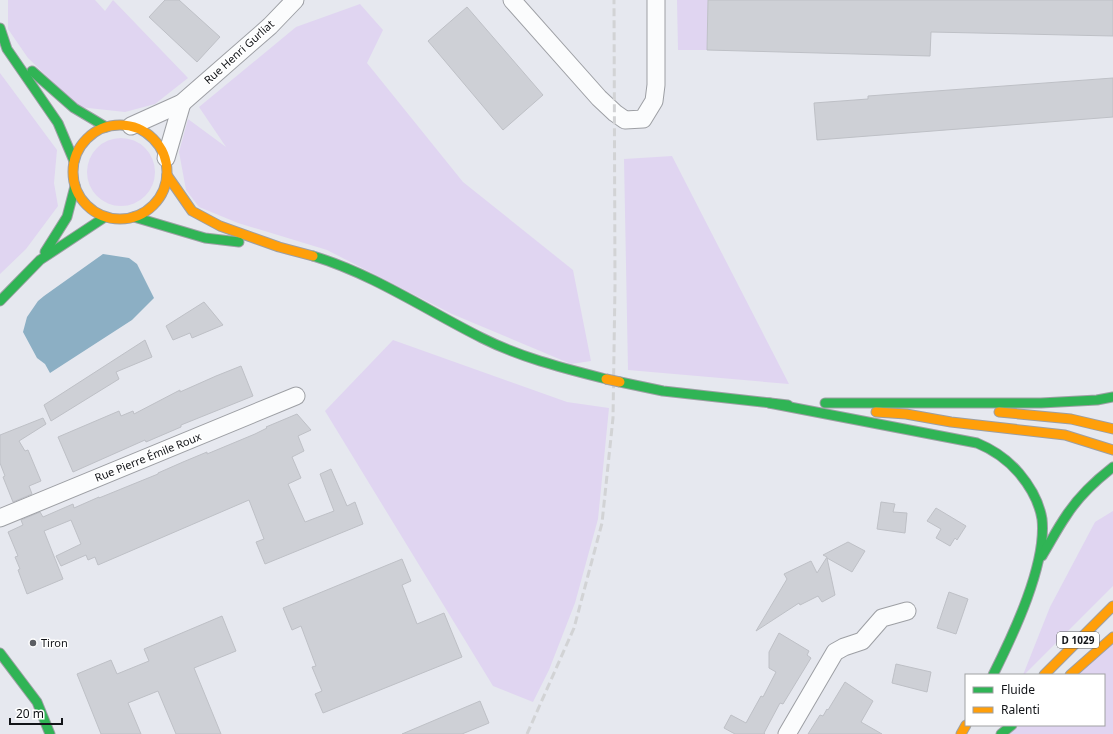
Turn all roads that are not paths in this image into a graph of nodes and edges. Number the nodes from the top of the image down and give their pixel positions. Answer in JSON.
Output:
{"nodes":[{"id":1,"x":295,"y":0,"type":"edge"},
{"id":2,"x":512,"y":0,"type":"edge"},
{"id":3,"x":656,"y":0,"type":"edge"},
{"id":4,"x":0,"y":28,"type":"edge"},
{"id":5,"x":7,"y":49,"type":"junction"},
{"id":6,"x":182,"y":103,"type":"junction"},
{"id":7,"x":131,"y":126,"type":"junction"},
{"id":8,"x":106,"y":127,"type":"junction"},
{"id":9,"x":74,"y":161,"type":"junction"},
{"id":10,"x":166,"y":166,"type":"junction"},
{"id":11,"x":75,"y":186,"type":"junction"},
{"id":12,"x":105,"y":216,"type":"junction"},
{"id":13,"x":134,"y":217,"type":"junction"},
{"id":14,"x":276,"y":246,"type":"junction"},
{"id":15,"x":40,"y":260,"type":"junction"},
{"id":16,"x":0,"y":301,"type":"edge"},
{"id":17,"x":296,"y":396,"type":"dead end"},
{"id":18,"x":1113,"y":397,"type":"edge"},
{"id":19,"x":770,"y":403,"type":"junction"},
{"id":20,"x":906,"y":414,"type":"junction"},
{"id":21,"x":1113,"y":429,"type":"edge"},
{"id":22,"x":1113,"y":450,"type":"edge"},
{"id":23,"x":1113,"y":467,"type":"edge"},
{"id":24,"x":0,"y":518,"type":"edge"},
{"id":25,"x":1035,"y":568,"type":"junction"},
{"id":26,"x":1113,"y":606,"type":"edge"},
{"id":27,"x":907,"y":611,"type":"dead end"},
{"id":28,"x":1113,"y":637,"type":"edge"},
{"id":29,"x":0,"y":653,"type":"edge"},
{"id":30,"x":993,"y":674,"type":"edge"},
{"id":31,"x":1045,"y":674,"type":"edge"},
{"id":32,"x":1071,"y":674,"type":"edge"},
{"id":33,"x":1011,"y":726,"type":"edge"},
{"id":34,"x":50,"y":734,"type":"edge"},
{"id":35,"x":787,"y":734,"type":"edge"},
{"id":36,"x":1001,"y":734,"type":"edge"}],
"edges":[{"from":1,"to":6,"type":"street","name":"Rue Henri Gurliat"},
{"from":2,"to":3,"type":"street"},
{"from":4,"to":5,"type":"main road"},
{"from":5,"to":8,"type":"main road"},
{"from":5,"to":9,"type":"main road"},
{"from":6,"to":7,"type":"street","name":"Rue Henri Gurliat"},
{"from":6,"to":10,"type":"street"},
{"from":7,"to":8,"type":"main road"},
{"from":7,"to":10,"type":"main road"},
{"from":8,"to":9,"type":"main road"},
{"from":9,"to":11,"type":"main road"},
{"from":10,"to":13,"type":"main road"},
{"from":10,"to":14,"type":"main road"},
{"from":11,"to":12,"type":"main road"},
{"from":11,"to":15,"type":"main road"},
{"from":12,"to":13,"type":"main road"},
{"from":12,"to":15,"type":"main road"},
{"from":13,"to":14,"type":"main road"},
{"from":14,"to":19,"type":"main road","bridge":true},
{"from":15,"to":16,"type":"main road"},
{"from":17,"to":24,"type":"street","name":"Rue Pierre Émile Roux"},
{"from":18,"to":19,"type":"main road"},
{"from":19,"to":20,"type":"main road"},
{"from":19,"to":25,"type":"main road"},
{"from":20,"to":21,"type":"main road"},
{"from":20,"to":22,"type":"main road"},
{"from":23,"to":25,"type":"main road"},
{"from":25,"to":30,"type":"main road"},
{"from":26,"to":31,"type":"main road","number":"D 1029"},
{"from":27,"to":35,"type":"street"},
{"from":28,"to":32,"type":"main road"},
{"from":29,"to":34,"type":"main road"},
{"from":33,"to":36,"type":"main road"}]}
